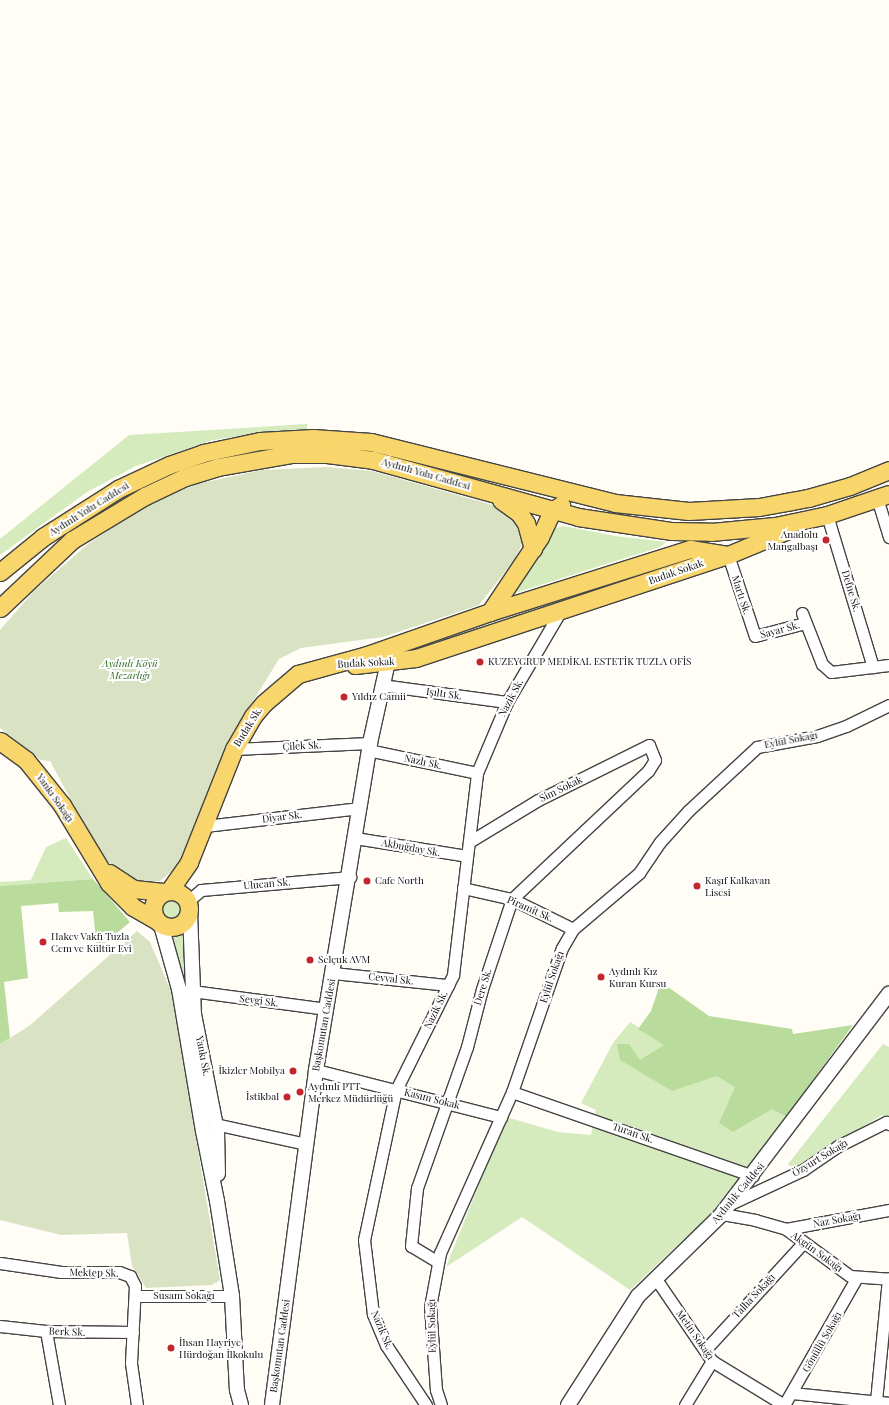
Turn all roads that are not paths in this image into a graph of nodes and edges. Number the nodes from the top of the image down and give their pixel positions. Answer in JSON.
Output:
{"nodes":[{"id":1,"x":889,"y":470,"type":"edge"},
{"id":2,"x":478,"y":489,"type":"junction"},
{"id":3,"x":883,"y":496,"type":"edge"},
{"id":4,"x":552,"y":511,"type":"junction"},
{"id":5,"x":689,"y":511,"type":"junction"},
{"id":6,"x":827,"y":514,"type":"junction"},
{"id":7,"x":889,"y":537,"type":"edge"},
{"id":8,"x":532,"y":550,"type":"junction"},
{"id":9,"x":728,"y":555,"type":"junction"},
{"id":10,"x":0,"y":572,"type":"edge"},
{"id":11,"x":553,"y":593,"type":"junction"},
{"id":12,"x":0,"y":608,"type":"edge"},
{"id":13,"x":490,"y":612,"type":"junction"},
{"id":14,"x":560,"y":612,"type":"junction"},
{"id":15,"x":536,"y":619,"type":"junction"},
{"id":16,"x":755,"y":636,"type":"joint"},
{"id":17,"x":391,"y":647,"type":"junction"},
{"id":18,"x":387,"y":663,"type":"junction"},
{"id":19,"x":331,"y":665,"type":"junction"},
{"id":20,"x":889,"y":665,"type":"edge"},
{"id":21,"x":873,"y":667,"type":"junction"},
{"id":22,"x":381,"y":685,"type":"junction"},
{"id":23,"x":506,"y":702,"type":"junction"},
{"id":24,"x":889,"y":705,"type":"edge"},
{"id":25,"x":2,"y":743,"type":"edge"},
{"id":26,"x":369,"y":747,"type":"junction"},
{"id":27,"x":234,"y":750,"type":"junction"},
{"id":28,"x":651,"y":752,"type":"joint"},
{"id":29,"x":477,"y":773,"type":"junction"},
{"id":30,"x":360,"y":808,"type":"junction"},
{"id":31,"x":205,"y":826,"type":"junction"},
{"id":32,"x":355,"y":838,"type":"junction"},
{"id":33,"x":469,"y":842,"type":"junction"},
{"id":34,"x":467,"y":856,"type":"junction"},
{"id":35,"x":94,"y":860,"type":"junction"},
{"id":36,"x":350,"y":877,"type":"junction"},
{"id":37,"x":463,"y":888,"type":"junction"},
{"id":38,"x":179,"y":898,"type":"junction"},
{"id":39,"x":512,"y":899,"type":"junction"},
{"id":40,"x":159,"y":923,"type":"junction"},
{"id":41,"x":573,"y":929,"type":"junction"},
{"id":42,"x":333,"y":972,"type":"junction"},
{"id":43,"x":448,"y":985,"type":"junction"},
{"id":44,"x":192,"y":991,"type":"junction"},
{"id":45,"x":889,"y":994,"type":"edge"},
{"id":46,"x":885,"y":1008,"type":"edge"},
{"id":47,"x":327,"y":1009,"type":"junction"},
{"id":48,"x":316,"y":1070,"type":"junction"},
{"id":49,"x":396,"y":1090,"type":"junction"},
{"id":50,"x":512,"y":1092,"type":"junction"},
{"id":51,"x":445,"y":1102,"type":"junction"},
{"id":52,"x":501,"y":1117,"type":"junction"},
{"id":53,"x":215,"y":1124,"type":"junction"},
{"id":54,"x":889,"y":1124,"type":"edge"},
{"id":55,"x":306,"y":1144,"type":"junction"},
{"id":56,"x":753,"y":1176,"type":"junction"},
{"id":57,"x":217,"y":1201,"type":"junction"},
{"id":58,"x":726,"y":1209,"type":"junction"},
{"id":59,"x":889,"y":1210,"type":"edge"},
{"id":60,"x":786,"y":1229,"type":"junction"},
{"id":61,"x":803,"y":1243,"type":"junction"},
{"id":62,"x":438,"y":1262,"type":"junction"},
{"id":63,"x":0,"y":1263,"type":"edge"},
{"id":64,"x":857,"y":1277,"type":"junction"},
{"id":65,"x":656,"y":1279,"type":"junction"},
{"id":66,"x":889,"y":1279,"type":"edge"},
{"id":67,"x":135,"y":1296,"type":"junction"},
{"id":68,"x":232,"y":1296,"type":"junction"},
{"id":69,"x":0,"y":1326,"type":"edge"},
{"id":70,"x":46,"y":1331,"type":"junction"},
{"id":71,"x":133,"y":1332,"type":"junction"},
{"id":72,"x":705,"y":1350,"type":"junction"},
{"id":73,"x":712,"y":1362,"type":"junction"},
{"id":74,"x":792,"y":1393,"type":"junction"},
{"id":75,"x":876,"y":1401,"type":"junction"},
{"id":76,"x":889,"y":1403,"type":"edge"},
{"id":77,"x":59,"y":1405,"type":"edge"},
{"id":78,"x":137,"y":1405,"type":"edge"},
{"id":79,"x":241,"y":1405,"type":"edge"},
{"id":80,"x":272,"y":1405,"type":"edge"},
{"id":81,"x":426,"y":1405,"type":"edge"},
{"id":82,"x":442,"y":1405,"type":"edge"},
{"id":83,"x":568,"y":1405,"type":"edge"},
{"id":84,"x":686,"y":1405,"type":"edge"},
{"id":85,"x":784,"y":1405,"type":"edge"}],
"edges":[{"from":1,"to":5,"type":"main road","name":"Aydınlı Yolu Caddesi"},
{"from":2,"to":4,"type":"main road","name":"Aydınlı Yolu Caddesi"},
{"from":2,"to":8,"type":"main road"},
{"from":2,"to":12,"type":"main road","name":"Aydınlı Yolu Caddesi"},
{"from":3,"to":6,"type":"main road","name":"Aydınlı Yolu Caddesi"},
{"from":3,"to":7,"type":"street"},
{"from":4,"to":5,"type":"main road"},
{"from":4,"to":6,"type":"main road","name":"Aydınlı Yolu Caddesi"},
{"from":4,"to":8,"type":"main road"},
{"from":5,"to":10,"type":"main road","name":"Aydınlı Yolu Caddesi"},
{"from":6,"to":9,"type":"main road","name":"Budak Sokak"},
{"from":6,"to":21,"type":"street","name":"Defne Sk."},
{"from":8,"to":13,"type":"main road"},
{"from":9,"to":11,"type":"main road","name":"Budak Sokak"},
{"from":9,"to":14,"type":"main road","name":"Budak Sokak"},
{"from":9,"to":16,"type":"street","name":"Martı Sk."},
{"from":11,"to":13,"type":"main road","name":"Budak Sokak"},
{"from":11,"to":15,"type":"street"},
{"from":13,"to":17,"type":"main road","name":"Budak Sokak"},
{"from":14,"to":15,"type":"main road","name":"Budak Sokak"},
{"from":14,"to":23,"type":"street","name":"Nazik Sk."},
{"from":15,"to":18,"type":"main road","name":"Budak Sokak"},
{"from":16,"to":21,"type":"street","name":"Sayar Sk."},
{"from":17,"to":18,"type":"street","name":"Başkomutan Caddesi"},
{"from":17,"to":19,"type":"main road","name":"Budak Sokak"},
{"from":18,"to":19,"type":"main road","name":"Budak Sokak"},
{"from":18,"to":22,"type":"street","name":"Başkomutan Caddesi"},
{"from":19,"to":27,"type":"main road","name":"Budak Sk."},
{"from":20,"to":21,"type":"street"},
{"from":22,"to":23,"type":"street","name":"Işıltı Sk."},
{"from":22,"to":26,"type":"street","name":"Başkomutan Caddesi"},
{"from":23,"to":29,"type":"street","name":"Nazik Sk."},
{"from":24,"to":41,"type":"street","name":"Eylül Sokağı"},
{"from":25,"to":35,"type":"main road","name":"Yankı Sokağı"},
{"from":26,"to":27,"type":"street","name":"Çilek Sk."},
{"from":26,"to":29,"type":"street","name":"Nazlı Sk."},
{"from":26,"to":30,"type":"street","name":"Başkomutan Caddesi"},
{"from":27,"to":31,"type":"main road","name":"Budak Sk."},
{"from":28,"to":33,"type":"street","name":"Sim Sokak"},
{"from":28,"to":39,"type":"street","name":"Dere Sk."},
{"from":29,"to":33,"type":"street","name":"Nazik Sk."},
{"from":30,"to":31,"type":"street","name":"Diyar Sk."},
{"from":30,"to":32,"type":"street","name":"Başkomutan Caddesi"},
{"from":31,"to":38,"type":"main road","name":"Budak Sk."},
{"from":32,"to":34,"type":"street","name":"Akbuğday Sk."},
{"from":32,"to":36,"type":"street","name":"Başkomutan Caddesi"},
{"from":33,"to":34,"type":"street","name":"Nazik Sk."},
{"from":34,"to":37,"type":"street","name":"Nazik Sk."},
{"from":35,"to":38,"type":"main road","name":"Yankı Sokağı"},
{"from":35,"to":40,"type":"main road","name":"Yankı Sokağı"},
{"from":36,"to":38,"type":"street","name":"Ulucan Sk."},
{"from":36,"to":42,"type":"street","name":"Başkomutan Caddesi"},
{"from":37,"to":39,"type":"street","name":"Piramit Sk."},
{"from":37,"to":43,"type":"street","name":"Nazik Sk."},
{"from":38,"to":40,"type":"main road"},
{"from":38,"to":40,"type":"main road"},
{"from":38,"to":44,"type":"street","name":"Yankı Sk."},
{"from":39,"to":41,"type":"street","name":"Piramit Sk."},
{"from":39,"to":51,"type":"street","name":"Dere Sk."},
{"from":40,"to":57,"type":"street","name":"Yankı Sk."},
{"from":41,"to":50,"type":"street","name":"Eylül Sokağı"},
{"from":42,"to":43,"type":"street","name":"Cevval Sk."},
{"from":42,"to":47,"type":"street","name":"Başkomutan Caddesi"},
{"from":43,"to":49,"type":"street","name":"Nazik Sk."},
{"from":44,"to":47,"type":"street","name":"Sevgi Sk."},
{"from":44,"to":53,"type":"street","name":"Yankı Sk."},
{"from":45,"to":46,"type":"street","name":"Aydınlık Caddesi"},
{"from":46,"to":56,"type":"street","name":"Aydınlık Caddesi"},
{"from":47,"to":48,"type":"street","name":"Başkomutan Caddesi"},
{"from":48,"to":49,"type":"street","name":"Kasım Sokak"},
{"from":48,"to":55,"type":"street","name":"Başkomutan Caddesi"},
{"from":49,"to":51,"type":"street","name":"Kasım Sokak"},
{"from":49,"to":81,"type":"street","name":"Nazik Sk."},
{"from":50,"to":52,"type":"street","name":"Eylül Sokağı"},
{"from":50,"to":56,"type":"street","name":"Turan Sk."},
{"from":51,"to":52,"type":"street","name":"Kasım Sokak"},
{"from":51,"to":62,"type":"street","name":"Dere Sk."},
{"from":52,"to":62,"type":"street","name":"Eylül Sokağı"},
{"from":53,"to":55,"type":"street"},
{"from":53,"to":57,"type":"street","name":"Yankı Sk."},
{"from":54,"to":58,"type":"street","name":"Özyurt Sokağı"},
{"from":55,"to":80,"type":"street","name":"Başkomutan Caddesi"},
{"from":56,"to":58,"type":"street","name":"Aydınlık Caddesi"},
{"from":57,"to":68,"type":"street","name":"Yankı Sk."},
{"from":58,"to":60,"type":"street","name":"Akgün Sokağı"},
{"from":58,"to":65,"type":"street","name":"Aydınlık Caddesi"},
{"from":59,"to":60,"type":"street","name":"Naz Sokağı"},
{"from":60,"to":61,"type":"street","name":"Akgün Sokağı"},
{"from":61,"to":64,"type":"street","name":"Akgün Sokağı"},
{"from":61,"to":72,"type":"street","name":"Talha Sokağı"},
{"from":62,"to":82,"type":"street","name":"Eylül Sokağı"},
{"from":63,"to":67,"type":"street","name":"Mektep Sk."},
{"from":64,"to":66,"type":"street","name":"Akgün Sokağı"},
{"from":64,"to":74,"type":"street","name":"Gönüllü Sokağı"},
{"from":65,"to":72,"type":"street","name":"Metin Sokağı"},
{"from":65,"to":83,"type":"street","name":"Aydınlık Caddesi"},
{"from":66,"to":75,"type":"street"},
{"from":67,"to":68,"type":"street","name":"Susam Sokağı"},
{"from":67,"to":71,"type":"street","name":"Mektep Sk."},
{"from":68,"to":79,"type":"street","name":"Yankı Sk."},
{"from":69,"to":70,"type":"street","name":"Berk Sk."},
{"from":70,"to":71,"type":"street","name":"Berk Sk."},
{"from":70,"to":77,"type":"street"},
{"from":71,"to":78,"type":"street","name":"Mektep Sk."},
{"from":72,"to":73,"type":"street","name":"Metin Sokağı"},
{"from":73,"to":84,"type":"street"},
{"from":73,"to":85,"type":"street","name":"Metin Sokağı"},
{"from":74,"to":75,"type":"street"},
{"from":74,"to":85,"type":"street","name":"Gönüllü Sokağı"},
{"from":75,"to":76,"type":"street"}]}
